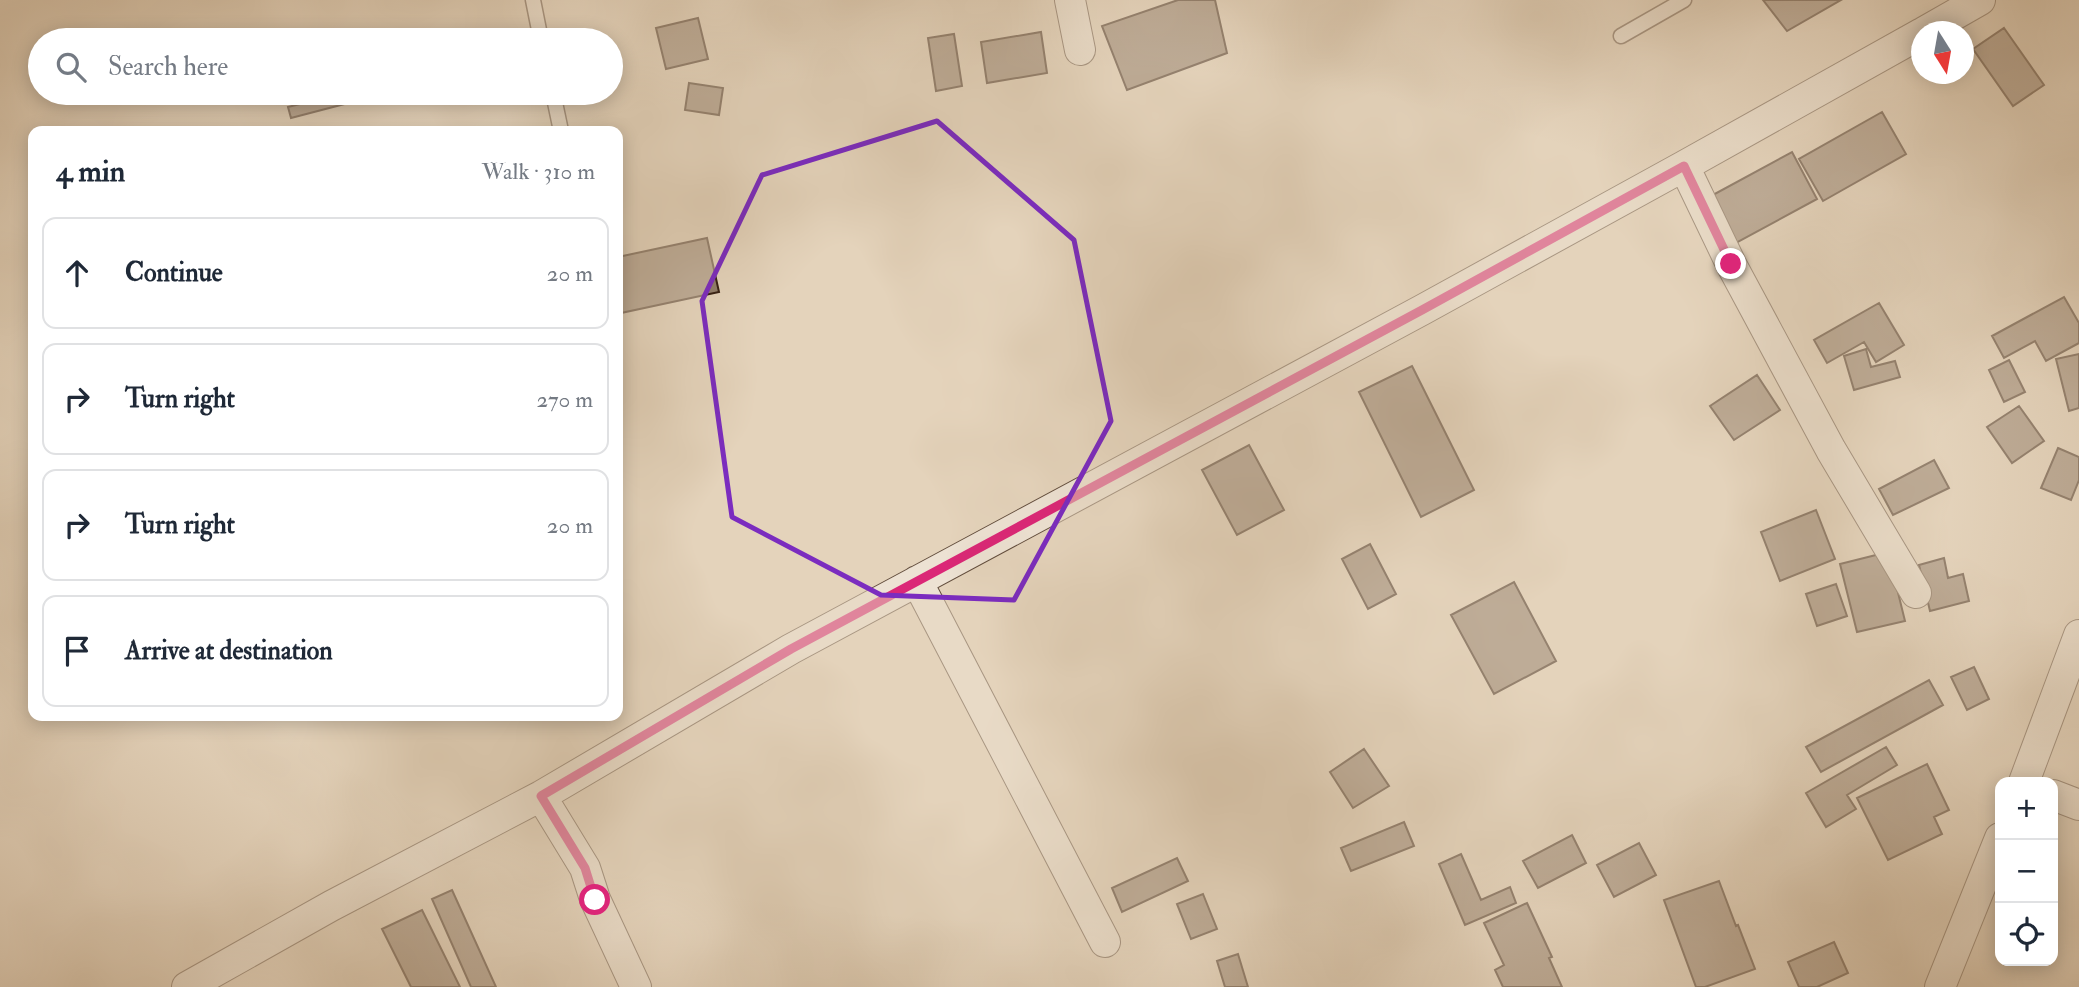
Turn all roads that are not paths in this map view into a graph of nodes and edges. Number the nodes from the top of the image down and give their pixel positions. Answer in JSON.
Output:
{"nodes":[{"id":1,"x":533,"y":0,"type":"edge"},
{"id":2,"x":1070,"y":0,"type":"edge"},
{"id":3,"x":1684,"y":0,"type":"edge"},
{"id":4,"x":1980,"y":0,"type":"edge"},
{"id":5,"x":1943,"y":21,"type":"edge"},
{"id":6,"x":539,"y":28,"type":"edge"},
{"id":7,"x":1622,"y":36,"type":"dead end"},
{"id":8,"x":1911,"y":39,"type":"edge"},
{"id":9,"x":1080,"y":50,"type":"dead end"},
{"id":10,"x":556,"y":105,"type":"edge"},
{"id":11,"x":560,"y":126,"type":"edge"},
{"id":12,"x":1684,"y":166,"type":"junction"},
{"id":13,"x":917,"y":581,"type":"junction"},
{"id":14,"x":1916,"y":593,"type":"dead end"},
{"id":15,"x":2079,"y":635,"type":"edge"},
{"id":16,"x":2027,"y":777,"type":"edge"},
{"id":17,"x":541,"y":796,"type":"junction"},
{"id":18,"x":2058,"y":797,"type":"edge"},
{"id":19,"x":2079,"y":805,"type":"edge"},
{"id":20,"x":1999,"y":840,"type":"edge"},
{"id":21,"x":1105,"y":942,"type":"dead end"},
{"id":22,"x":187,"y":987,"type":"edge"},
{"id":23,"x":636,"y":987,"type":"edge"},
{"id":24,"x":1940,"y":987,"type":"edge"}],
"edges":[{"from":1,"to":6,"type":"lane"},
{"from":2,"to":9,"type":"street"},
{"from":3,"to":7,"type":"lane"},
{"from":4,"to":5,"type":"street"},
{"from":8,"to":12,"type":"street"},
{"from":10,"to":11,"type":"lane"},
{"from":12,"to":13,"type":"street"},
{"from":12,"to":14,"type":"street"},
{"from":13,"to":17,"type":"street"},
{"from":13,"to":21,"type":"street"},
{"from":15,"to":16,"type":"street"},
{"from":17,"to":22,"type":"street"},
{"from":17,"to":23,"type":"street"},
{"from":18,"to":19,"type":"street"},
{"from":20,"to":24,"type":"street"}]}
